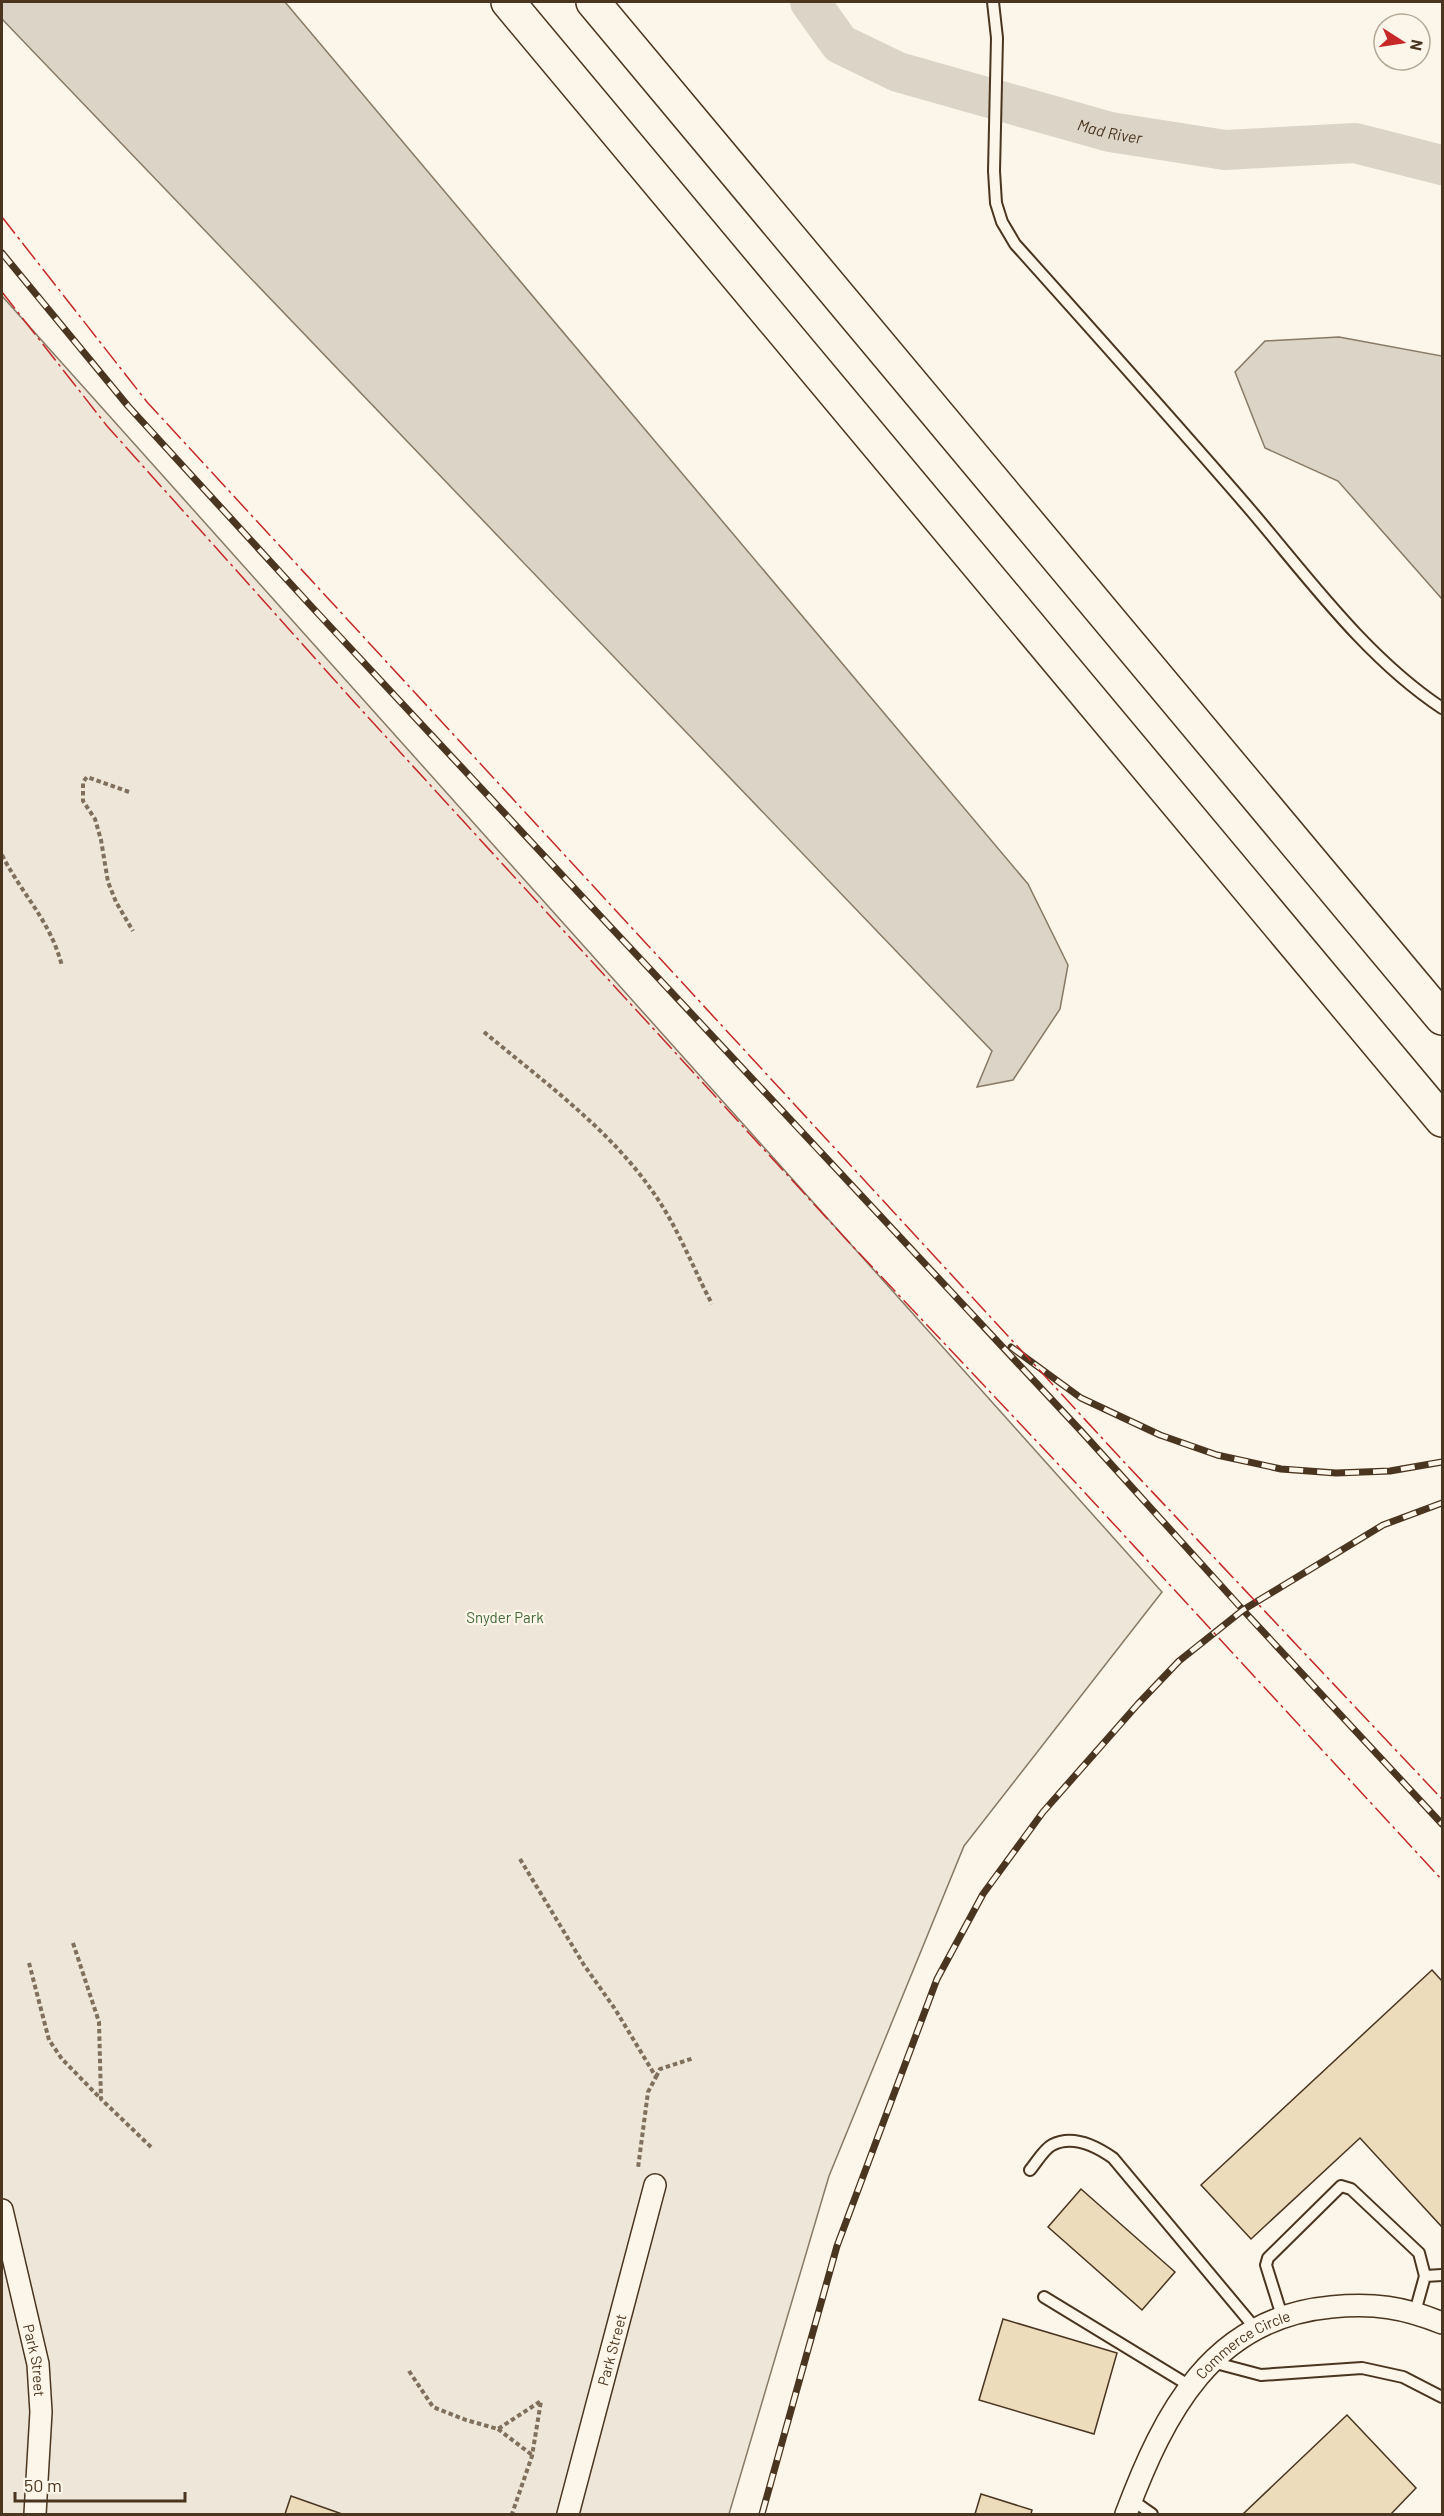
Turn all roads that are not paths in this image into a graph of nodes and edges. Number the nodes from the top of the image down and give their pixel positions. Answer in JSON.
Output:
{"nodes":[{"id":1,"x":508,"y":2,"type":"edge"},
{"id":2,"x":593,"y":2,"type":"edge"},
{"id":3,"x":993,"y":2,"type":"edge"},
{"id":4,"x":1443,"y":708,"type":"edge"},
{"id":5,"x":1443,"y":1018,"type":"edge"},
{"id":6,"x":1443,"y":1120,"type":"edge"},
{"id":7,"x":1030,"y":2170,"type":"dead end"},
{"id":8,"x":655,"y":2185,"type":"dead end"},
{"id":9,"x":2,"y":2210,"type":"edge"},
{"id":10,"x":1443,"y":2275,"type":"edge"},
{"id":11,"x":1425,"y":2276,"type":"junction"},
{"id":12,"x":1044,"y":2297,"type":"dead end"},
{"id":13,"x":1415,"y":2312,"type":"junction"},
{"id":14,"x":1282,"y":2316,"type":"junction"},
{"id":15,"x":1443,"y":2324,"type":"edge"},
{"id":16,"x":1255,"y":2328,"type":"junction"},
{"id":17,"x":1212,"y":2362,"type":"junction"},
{"id":18,"x":1190,"y":2386,"type":"junction"},
{"id":19,"x":1443,"y":2397,"type":"edge"},
{"id":20,"x":1129,"y":2507,"type":"edge"},
{"id":21,"x":35,"y":2514,"type":"edge"},
{"id":22,"x":568,"y":2514,"type":"edge"},
{"id":23,"x":1152,"y":2514,"type":"edge"}],
"edges":[{"from":1,"to":6,"type":"highway"},
{"from":2,"to":5,"type":"highway"},
{"from":3,"to":4,"type":"lane"},
{"from":7,"to":16,"type":"lane"},
{"from":8,"to":22,"type":"street","name":"Park Street"},
{"from":9,"to":21,"type":"street","name":"Park Street"},
{"from":10,"to":11,"type":"lane"},
{"from":11,"to":13,"type":"lane"},
{"from":11,"to":14,"type":"lane"},
{"from":12,"to":18,"type":"lane"},
{"from":13,"to":14,"type":"street","name":"Commerce Circle"},
{"from":13,"to":15,"type":"street","name":"Commerce Circle"},
{"from":14,"to":16,"type":"street","name":"Commerce Circle"},
{"from":16,"to":17,"type":"street","name":"Commerce Circle"},
{"from":17,"to":18,"type":"street","name":"Commerce Circle"},
{"from":17,"to":19,"type":"lane"},
{"from":18,"to":20,"type":"street","name":"Commerce Circle"},
{"from":20,"to":23,"type":"lane"}]}
